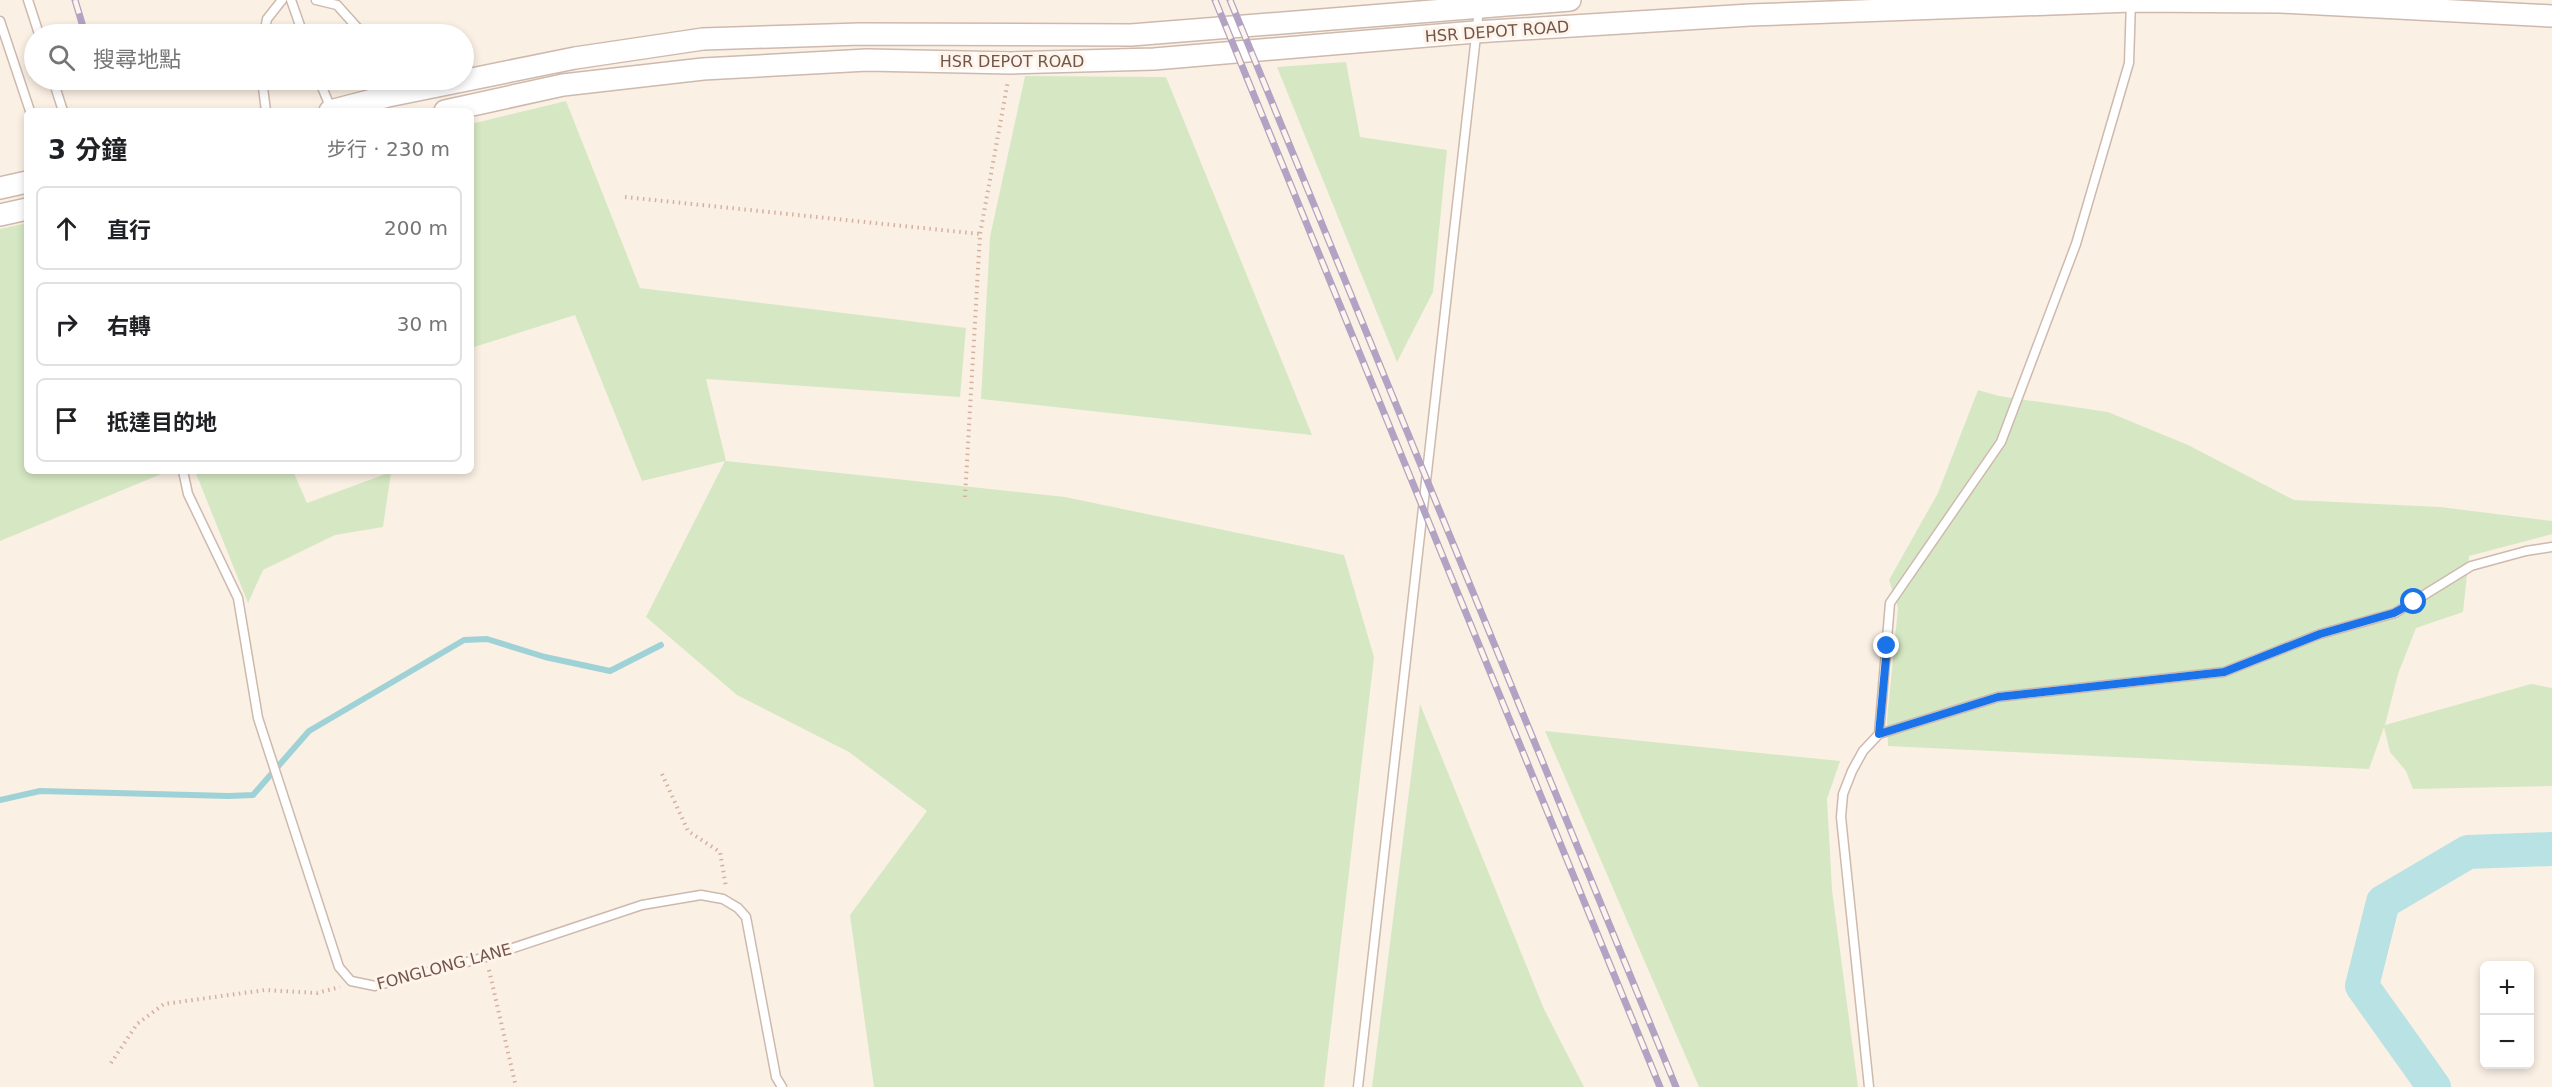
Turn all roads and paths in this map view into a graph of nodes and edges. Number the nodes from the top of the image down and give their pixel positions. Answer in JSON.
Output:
{"nodes":[{"id":1,"x":28,"y":0,"type":"edge"},
{"id":2,"x":282,"y":0,"type":"edge"},
{"id":3,"x":291,"y":0,"type":"edge"},
{"id":4,"x":316,"y":0,"type":"edge"},
{"id":5,"x":1570,"y":0,"type":"edge"},
{"id":6,"x":2131,"y":1,"type":"edge"},
{"id":7,"x":1480,"y":3,"type":"edge"},
{"id":8,"x":2552,"y":16,"type":"edge"},
{"id":9,"x":0,"y":21,"type":"edge"},
{"id":10,"x":36,"y":24,"type":"edge"},
{"id":11,"x":266,"y":24,"type":"edge"},
{"id":12,"x":299,"y":24,"type":"edge"},
{"id":13,"x":354,"y":24,"type":"edge"},
{"id":14,"x":1475,"y":32,"type":"junction"},
{"id":15,"x":1011,"y":63,"type":"junction"},
{"id":16,"x":474,"y":74,"type":"edge"},
{"id":17,"x":56,"y":90,"type":"edge"},
{"id":18,"x":263,"y":90,"type":"edge"},
{"id":19,"x":324,"y":90,"type":"edge"},
{"id":20,"x":380,"y":90,"type":"edge"},
{"id":21,"x":29,"y":108,"type":"edge"},
{"id":22,"x":62,"y":108,"type":"edge"},
{"id":23,"x":266,"y":108,"type":"edge"},
{"id":24,"x":330,"y":108,"type":"edge"},
{"id":25,"x":338,"y":108,"type":"edge"},
{"id":26,"x":460,"y":108,"type":"edge"},
{"id":27,"x":24,"y":183,"type":"edge"},
{"id":28,"x":0,"y":188,"type":"edge"},
{"id":29,"x":625,"y":197,"type":"dead end"},
{"id":30,"x":24,"y":210,"type":"edge"},
{"id":31,"x":0,"y":215,"type":"edge"},
{"id":32,"x":980,"y":234,"type":"junction"},
{"id":33,"x":184,"y":474,"type":"edge"},
{"id":34,"x":965,"y":497,"type":"dead end"},
{"id":35,"x":2552,"y":547,"type":"edge"},
{"id":36,"x":1879,"y":734,"type":"junction"},
{"id":37,"x":662,"y":774,"type":"dead end"},
{"id":38,"x":729,"y":902,"type":"junction"},
{"id":39,"x":486,"y":957,"type":"junction"},
{"id":40,"x":351,"y":981,"type":"junction"},
{"id":41,"x":111,"y":1063,"type":"dead end"},
{"id":42,"x":516,"y":1087,"type":"edge"},
{"id":43,"x":782,"y":1087,"type":"edge"},
{"id":44,"x":1358,"y":1087,"type":"edge"},
{"id":45,"x":1869,"y":1087,"type":"edge"}],
"edges":[{"from":1,"to":10,"type":"lane"},
{"from":2,"to":11,"type":"lane"},
{"from":3,"to":12,"type":"lane"},
{"from":4,"to":13,"type":"lane"},
{"from":5,"to":7,"type":"street","name":"HSR DEPOT ROAD"},
{"from":6,"to":8,"type":"street","name":"HSR DEPOT ROAD"},
{"from":6,"to":14,"type":"street","name":"HSR DEPOT ROAD"},
{"from":6,"to":36,"type":"lane"},
{"from":7,"to":14,"type":"lane"},
{"from":7,"to":16,"type":"street","name":"HSR DEPOT ROAD"},
{"from":9,"to":21,"type":"lane"},
{"from":14,"to":15,"type":"street","name":"HSR DEPOT ROAD"},
{"from":14,"to":44,"type":"lane"},
{"from":15,"to":26,"type":"street","name":"HSR DEPOT ROAD"},
{"from":15,"to":32,"type":"path"},
{"from":17,"to":22,"type":"lane"},
{"from":18,"to":23,"type":"lane"},
{"from":19,"to":24,"type":"lane"},
{"from":20,"to":25,"type":"street","name":"HSR DEPOT ROAD"},
{"from":27,"to":28,"type":"street"},
{"from":29,"to":32,"type":"path"},
{"from":30,"to":31,"type":"street"},
{"from":32,"to":34,"type":"path"},
{"from":33,"to":40,"type":"lane","name":"FONGLONG LANE"},
{"from":35,"to":36,"type":"lane"},
{"from":36,"to":45,"type":"lane"},
{"from":37,"to":38,"type":"path"},
{"from":38,"to":39,"type":"lane","name":"FONGLONG LANE"},
{"from":38,"to":43,"type":"lane"},
{"from":39,"to":40,"type":"lane","name":"FONGLONG LANE"},
{"from":39,"to":42,"type":"path"},
{"from":40,"to":41,"type":"path"}]}
